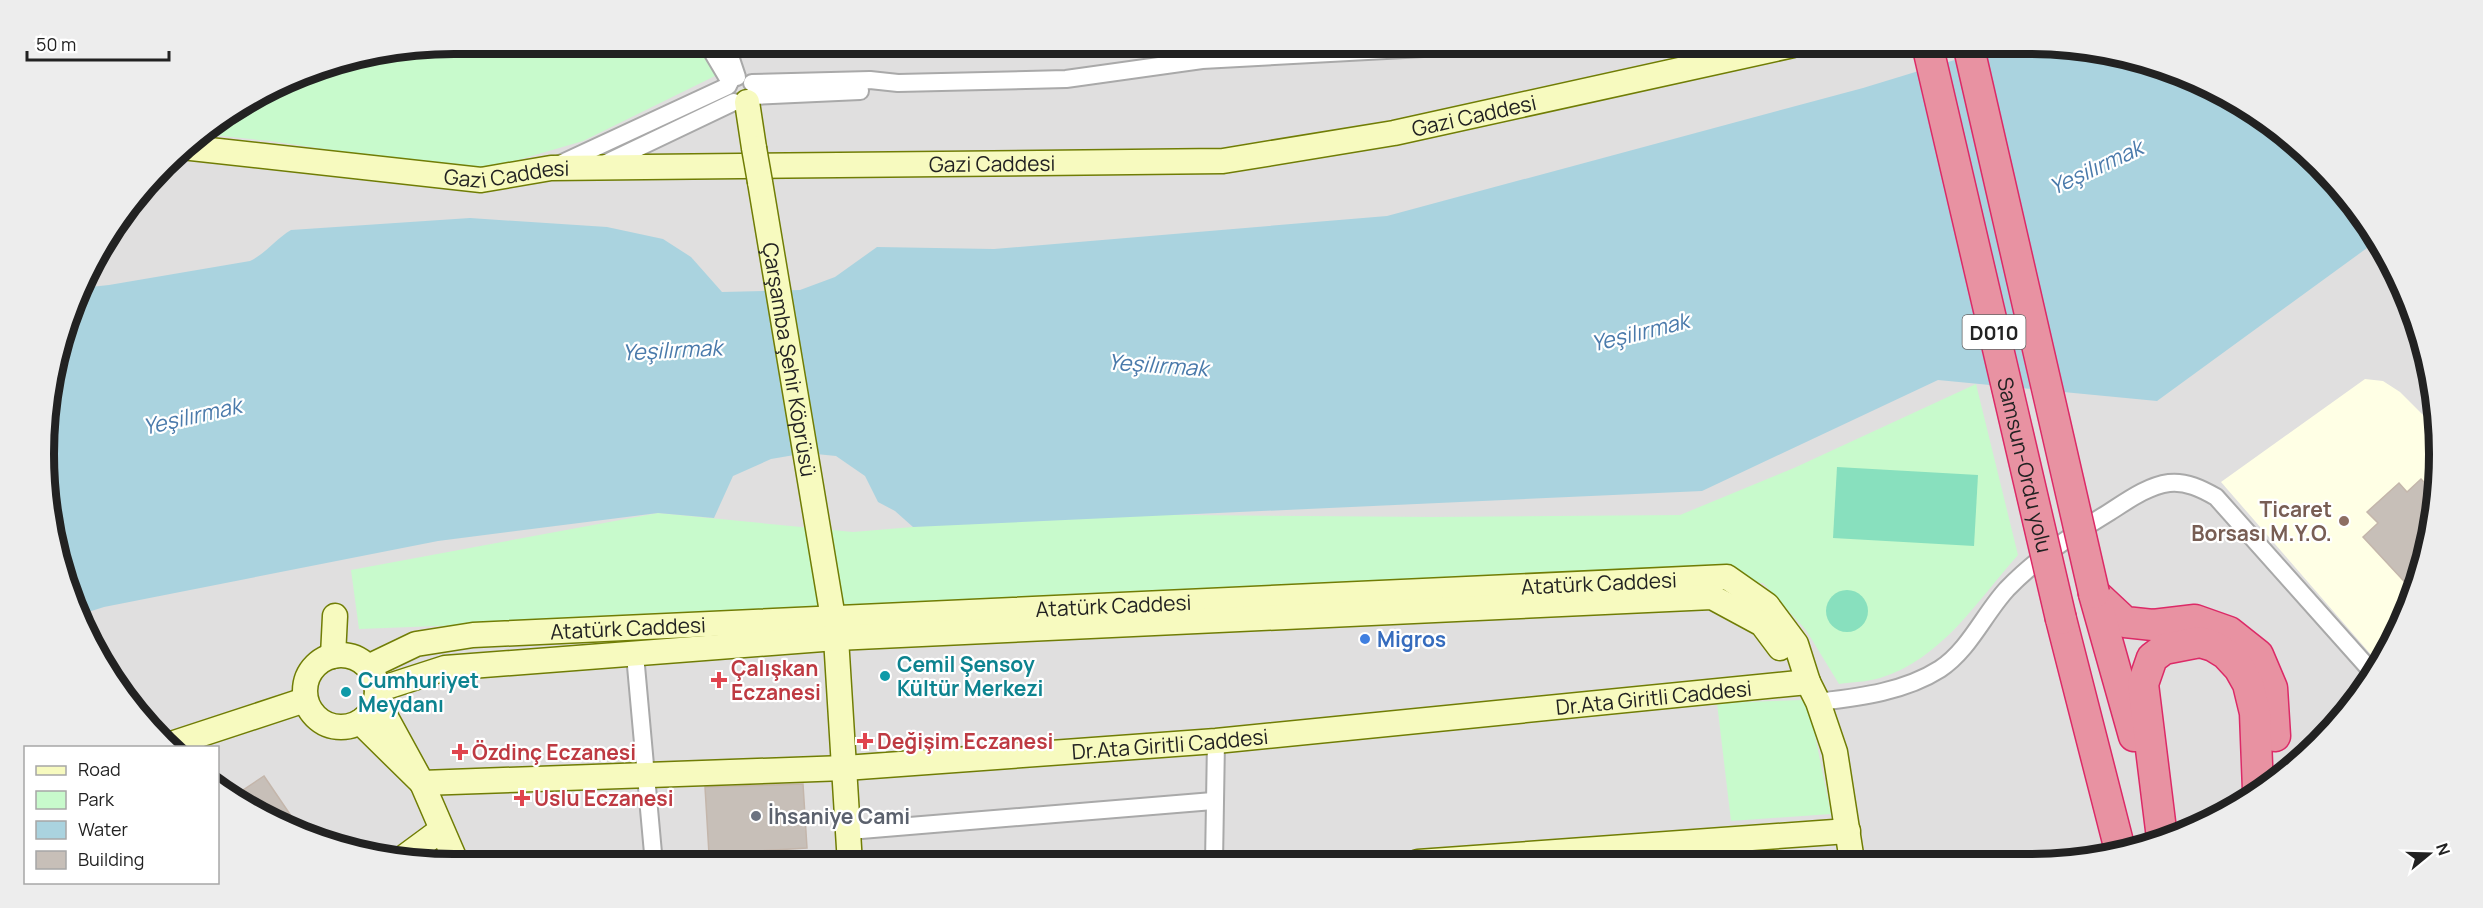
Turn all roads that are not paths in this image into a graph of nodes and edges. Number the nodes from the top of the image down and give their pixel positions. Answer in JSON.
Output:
{"nodes":[{"id":1,"x":714,"y":54,"type":"edge"},
{"id":2,"x":729,"y":54,"type":"edge"},
{"id":3,"x":1201,"y":54,"type":"edge"},
{"id":4,"x":1752,"y":54,"type":"edge"},
{"id":5,"x":1929,"y":54,"type":"edge"},
{"id":6,"x":1970,"y":54,"type":"edge"},
{"id":7,"x":740,"y":90,"type":"junction"},
{"id":8,"x":196,"y":149,"type":"edge"},
{"id":9,"x":597,"y":167,"type":"junction"},
{"id":10,"x":551,"y":168,"type":"junction"},
{"id":11,"x":2094,"y":593,"type":"junction"},
{"id":12,"x":335,"y":616,"type":"dead end"},
{"id":13,"x":834,"y":628,"type":"junction"},
{"id":14,"x":636,"y":655,"type":"junction"},
{"id":15,"x":333,"y":656,"type":"junction"},
{"id":16,"x":368,"y":667,"type":"junction"},
{"id":17,"x":2367,"y":667,"type":"edge"},
{"id":18,"x":1813,"y":692,"type":"junction"},
{"id":19,"x":377,"y":694,"type":"junction"},
{"id":20,"x":305,"y":700,"type":"junction"},
{"id":21,"x":360,"y":722,"type":"junction"},
{"id":22,"x":1216,"y":741,"type":"junction"},
{"id":23,"x":177,"y":742,"type":"edge"},
{"id":24,"x":845,"y":768,"type":"junction"},
{"id":25,"x":2276,"y":768,"type":"edge"},
{"id":26,"x":645,"y":775,"type":"junction"},
{"id":27,"x":2258,"y":782,"type":"edge"},
{"id":28,"x":422,"y":783,"type":"junction"},
{"id":29,"x":1213,"y":801,"type":"junction"},
{"id":30,"x":441,"y":830,"type":"junction"},
{"id":31,"x":849,"y":831,"type":"junction"},
{"id":32,"x":1848,"y":831,"type":"junction"},
{"id":33,"x":2162,"y":832,"type":"edge"},
{"id":34,"x":2162,"y":832,"type":"edge"},
{"id":35,"x":2118,"y":843,"type":"edge"},
{"id":36,"x":412,"y":852,"type":"edge"},
{"id":37,"x":452,"y":854,"type":"edge"},
{"id":38,"x":653,"y":854,"type":"edge"},
{"id":39,"x":850,"y":854,"type":"edge"},
{"id":40,"x":1214,"y":854,"type":"edge"},
{"id":41,"x":1548,"y":854,"type":"edge"},
{"id":42,"x":1851,"y":854,"type":"edge"}],
"edges":[{"from":1,"to":7,"type":"street"},
{"from":2,"to":7,"type":"street"},
{"from":3,"to":7,"type":"street"},
{"from":4,"to":9,"type":"main road","name":"Gazi Caddesi"},
{"from":5,"to":35,"type":"highway","name":"Samsun-Ordu yolu","number":"D010","bridge":true},
{"from":6,"to":11,"type":"highway","name":"Samsun-Ordu yolu","number":"D010","bridge":true},
{"from":7,"to":9,"type":"street"},
{"from":7,"to":10,"type":"street"},
{"from":7,"to":13,"type":"main road","name":"Çarşamba Şehir Köprüsü","bridge":true},
{"from":8,"to":10,"type":"main road","name":"Gazi Caddesi"},
{"from":9,"to":10,"type":"main road","name":"Gazi Caddesi"},
{"from":11,"to":25,"type":"highway"},
{"from":11,"to":33,"type":"highway","name":"Samsun-Ordu yolu","number":"D010"},
{"from":12,"to":15,"type":"main road"},
{"from":13,"to":14,"type":"main road","name":"Atatürk Caddesi"},
{"from":13,"to":16,"type":"main road","name":"Atatürk Caddesi"},
{"from":13,"to":18,"type":"main road","name":"Atatürk Caddesi"},
{"from":13,"to":24,"type":"main road","name":"Çarşamba Şehir Köprüsü"},
{"from":14,"to":19,"type":"main road","name":"Atatürk Caddesi"},
{"from":14,"to":26,"type":"street"},
{"from":15,"to":16,"type":"main road"},
{"from":15,"to":20,"type":"main road"},
{"from":16,"to":19,"type":"main road"},
{"from":17,"to":18,"type":"street"},
{"from":18,"to":22,"type":"main road","name":"Dr.Ata Giritli Caddesi"},
{"from":18,"to":32,"type":"main road","name":"Atatürk Caddesi"},
{"from":19,"to":21,"type":"main road"},
{"from":19,"to":28,"type":"main road"},
{"from":20,"to":21,"type":"main road"},
{"from":20,"to":23,"type":"main road"},
{"from":21,"to":28,"type":"main road"},
{"from":22,"to":24,"type":"main road","name":"Dr.Ata Giritli Caddesi"},
{"from":22,"to":29,"type":"street"},
{"from":24,"to":26,"type":"main road","name":"Dr.Ata Giritli Caddesi"},
{"from":24,"to":31,"type":"main road","name":"Çarşamba Şehir Köprüsü"},
{"from":26,"to":28,"type":"main road","name":"Dr.Ata Giritli Caddesi"},
{"from":26,"to":38,"type":"street"},
{"from":27,"to":34,"type":"highway"},
{"from":28,"to":30,"type":"main road"},
{"from":29,"to":31,"type":"street"},
{"from":29,"to":40,"type":"street"},
{"from":30,"to":36,"type":"main road"},
{"from":30,"to":37,"type":"main road"},
{"from":31,"to":39,"type":"main road","name":"Çarşamba Şehir Köprüsü"},
{"from":32,"to":41,"type":"main road"},
{"from":32,"to":42,"type":"main road","name":"Atatürk Caddesi"}]}
